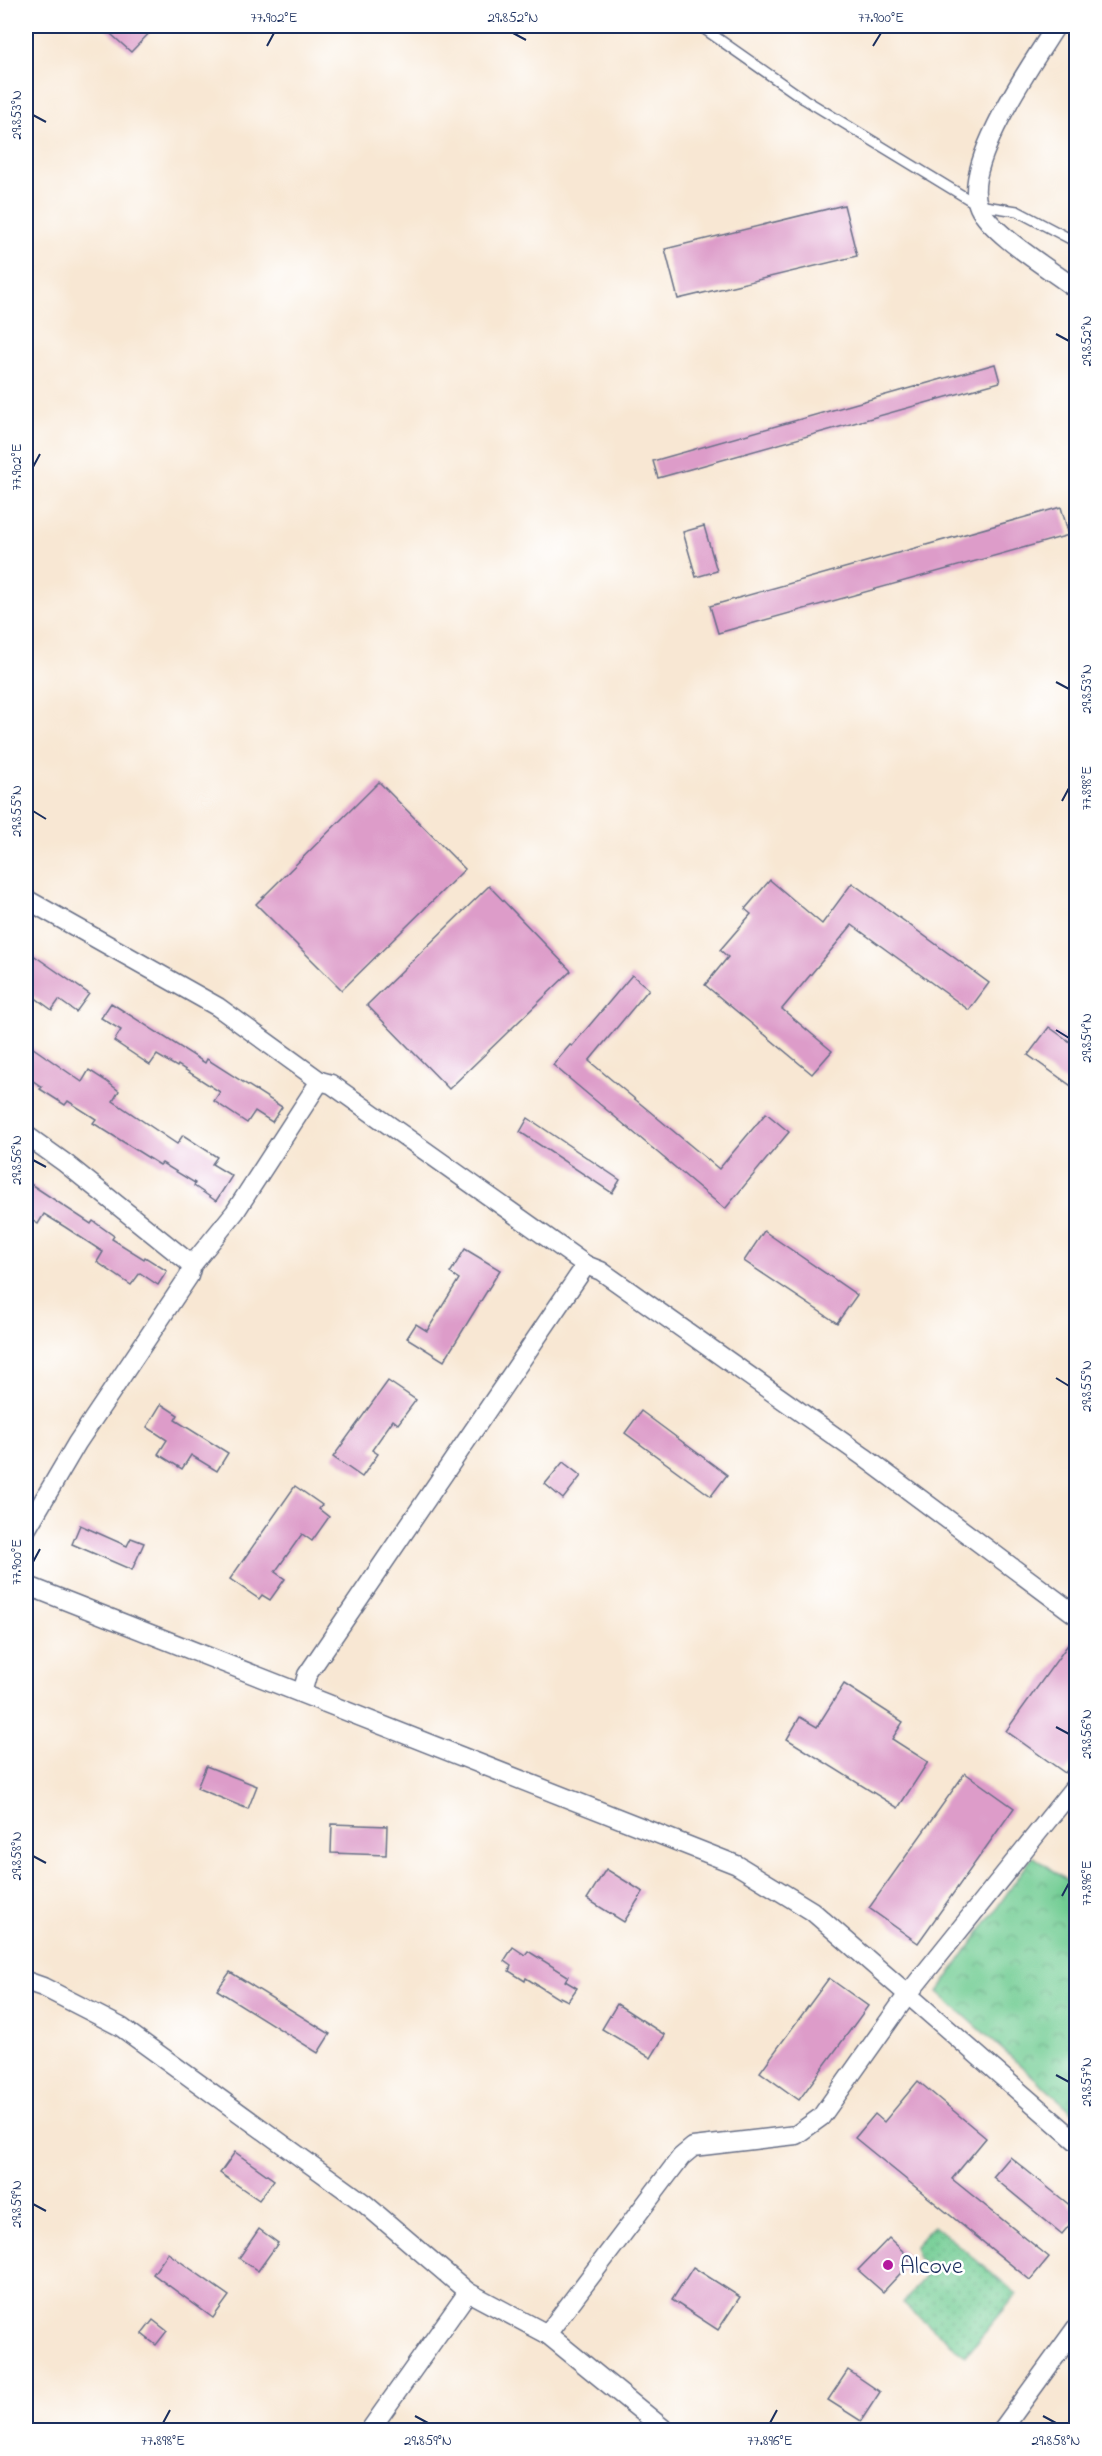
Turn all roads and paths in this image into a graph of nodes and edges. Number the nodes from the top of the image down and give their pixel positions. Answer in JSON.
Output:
{"nodes":[{"id":1,"x":700,"y":26,"type":"edge"},
{"id":2,"x":1056,"y":26,"type":"edge"},
{"id":3,"x":978,"y":205,"type":"junction"},
{"id":4,"x":1077,"y":242,"type":"edge"},
{"id":5,"x":1077,"y":289,"type":"edge"},
{"id":6,"x":26,"y":900,"type":"edge"},
{"id":7,"x":320,"y":1081,"type":"junction"},
{"id":8,"x":26,"y":1135,"type":"edge"},
{"id":9,"x":192,"y":1264,"type":"junction"},
{"id":10,"x":586,"y":1265,"type":"junction"},
{"id":11,"x":26,"y":1530,"type":"edge"},
{"id":12,"x":26,"y":1585,"type":"edge"},
{"id":13,"x":1077,"y":1615,"type":"edge"},
{"id":14,"x":302,"y":1693,"type":"junction"},
{"id":15,"x":1077,"y":1785,"type":"edge"},
{"id":16,"x":26,"y":1981,"type":"edge"},
{"id":17,"x":908,"y":1994,"type":"junction"},
{"id":18,"x":1077,"y":2141,"type":"edge"},
{"id":19,"x":468,"y":2292,"type":"junction"},
{"id":20,"x":1077,"y":2328,"type":"edge"},
{"id":21,"x":547,"y":2334,"type":"junction"},
{"id":22,"x":370,"y":2430,"type":"edge"},
{"id":23,"x":665,"y":2430,"type":"edge"},
{"id":24,"x":1002,"y":2430,"type":"edge"}],
"edges":[{"from":1,"to":3,"type":"lane"},
{"from":2,"to":3,"type":"street"},
{"from":3,"to":4,"type":"lane"},
{"from":3,"to":5,"type":"street"},
{"from":6,"to":7,"type":"street"},
{"from":7,"to":9,"type":"street"},
{"from":7,"to":10,"type":"street"},
{"from":8,"to":9,"type":"street"},
{"from":9,"to":11,"type":"street"},
{"from":10,"to":13,"type":"street"},
{"from":10,"to":14,"type":"street"},
{"from":12,"to":14,"type":"street"},
{"from":14,"to":17,"type":"street"},
{"from":15,"to":17,"type":"street"},
{"from":16,"to":19,"type":"street"},
{"from":17,"to":18,"type":"street"},
{"from":17,"to":21,"type":"street"},
{"from":19,"to":21,"type":"street"},
{"from":19,"to":22,"type":"street"},
{"from":20,"to":24,"type":"street"},
{"from":21,"to":23,"type":"street"}]}
